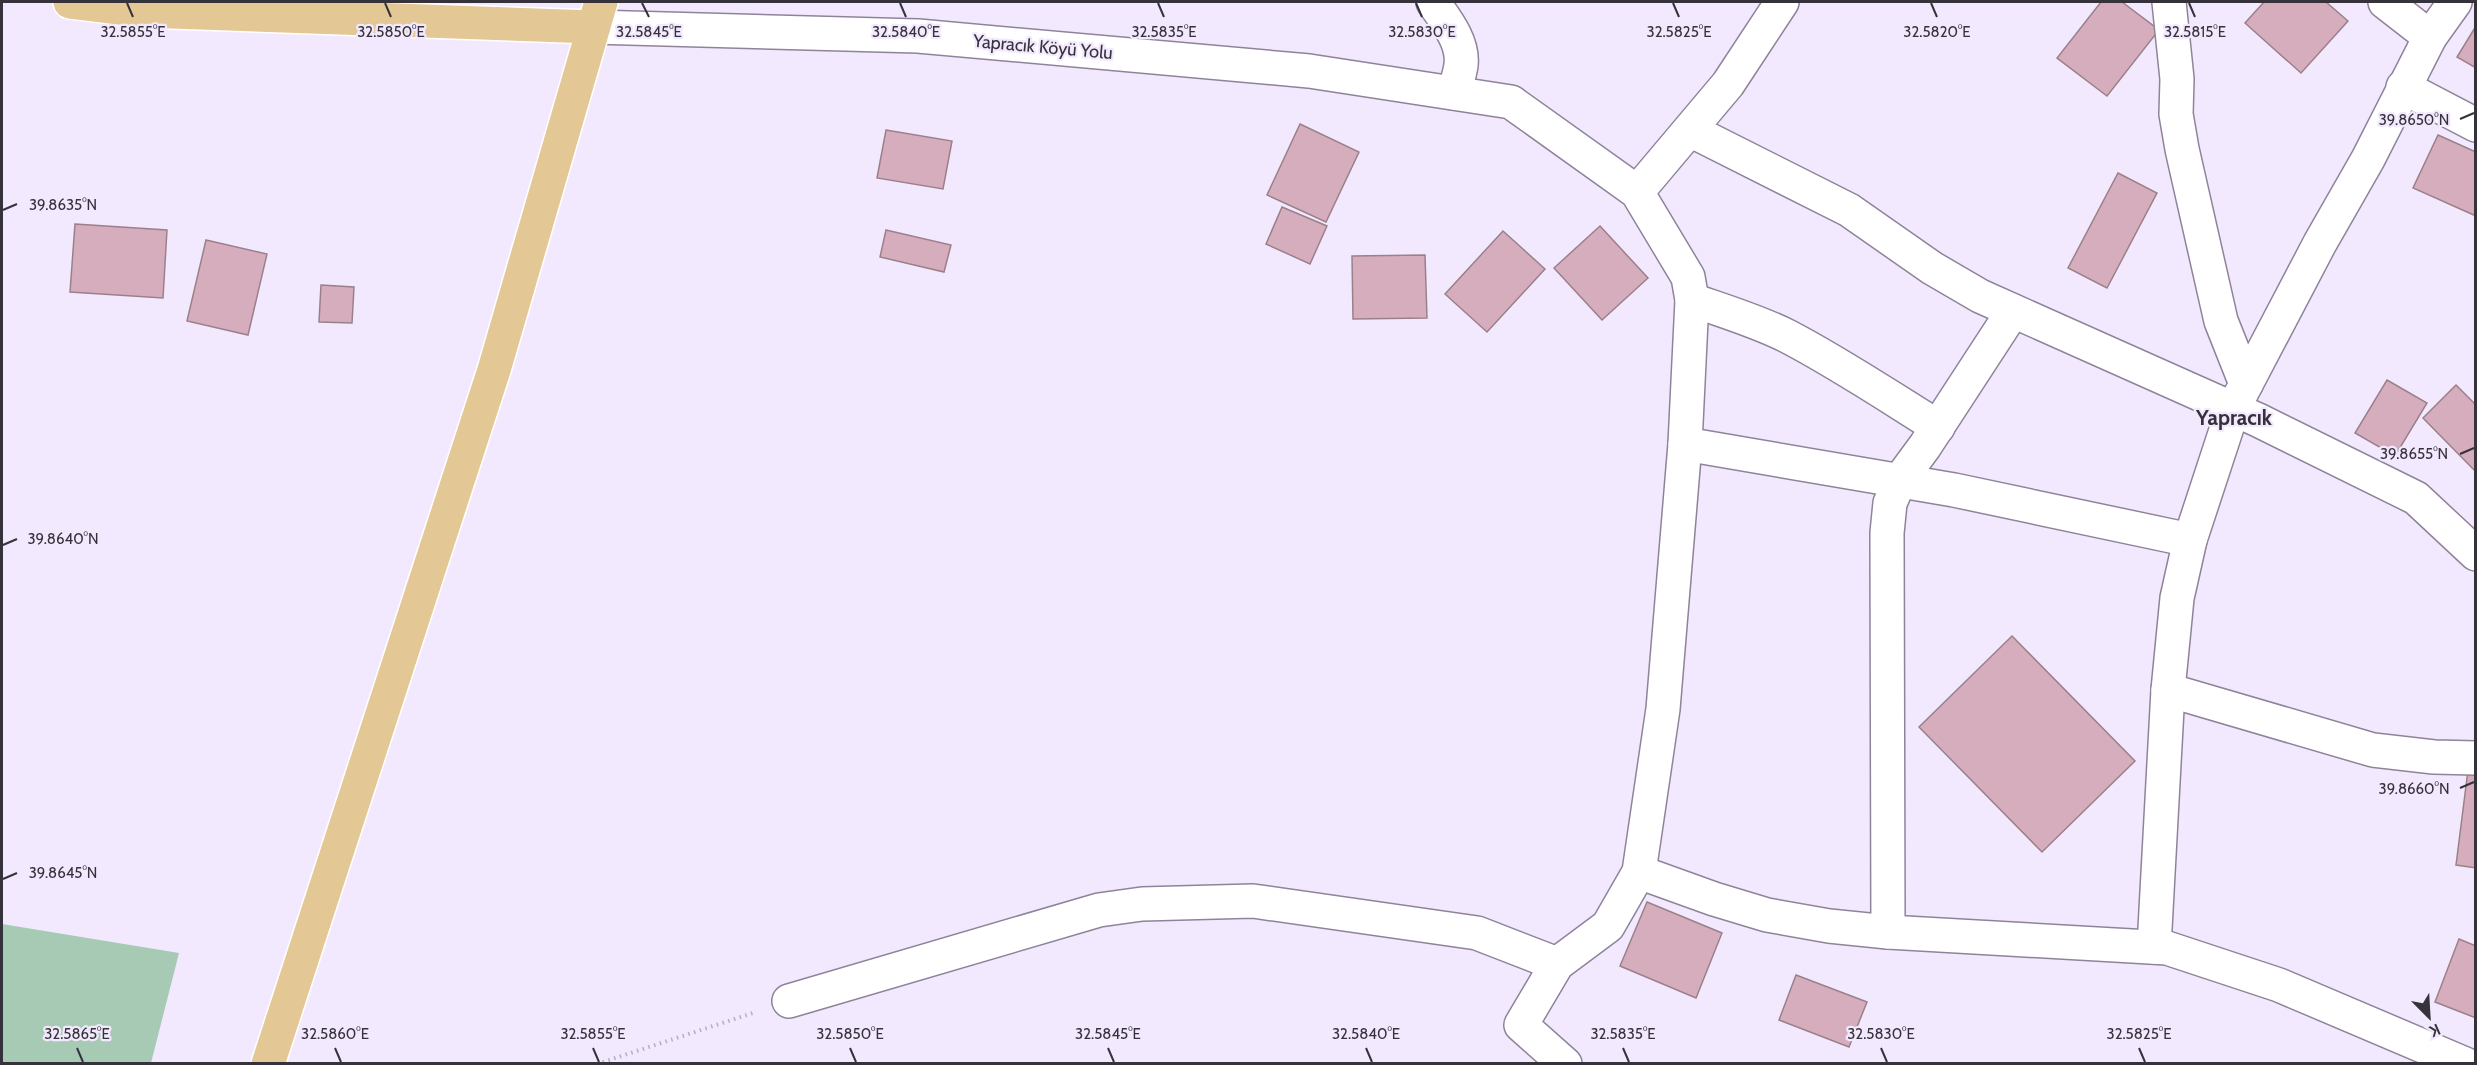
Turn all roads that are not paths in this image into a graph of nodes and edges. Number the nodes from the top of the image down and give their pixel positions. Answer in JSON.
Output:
{"nodes":[{"id":1,"x":70,"y":2,"type":"edge"},
{"id":2,"x":1432,"y":2,"type":"edge"},
{"id":3,"x":1782,"y":2,"type":"edge"},
{"id":4,"x":2169,"y":2,"type":"edge"},
{"id":5,"x":2385,"y":2,"type":"edge"},
{"id":6,"x":2456,"y":2,"type":"edge"},
{"id":7,"x":597,"y":14,"type":"edge"},
{"id":8,"x":2430,"y":37,"type":"junction"},
{"id":9,"x":2403,"y":87,"type":"junction"},
{"id":10,"x":1454,"y":93,"type":"junction"},
{"id":11,"x":2475,"y":125,"type":"edge"},
{"id":12,"x":1690,"y":130,"type":"junction"},
{"id":13,"x":1637,"y":192,"type":"junction"},
{"id":14,"x":1692,"y":300,"type":"junction"},
{"id":15,"x":2013,"y":311,"type":"junction"},
{"id":16,"x":2239,"y":396,"type":"junction"},
{"id":17,"x":1938,"y":427,"type":"junction"},
{"id":18,"x":1685,"y":444,"type":"junction"},
{"id":19,"x":1900,"y":480,"type":"junction"},
{"id":20,"x":2190,"y":540,"type":"junction"},
{"id":21,"x":2471,"y":540,"type":"edge"},
{"id":22,"x":2168,"y":690,"type":"junction"},
{"id":23,"x":2475,"y":758,"type":"edge"},
{"id":24,"x":1639,"y":872,"type":"junction"},
{"id":25,"x":1887,"y":932,"type":"junction"},
{"id":26,"x":2154,"y":947,"type":"junction"},
{"id":27,"x":1557,"y":964,"type":"junction"},
{"id":28,"x":789,"y":1000,"type":"road end"},
{"id":29,"x":268,"y":1064,"type":"edge"},
{"id":30,"x":1565,"y":1064,"type":"edge"},
{"id":31,"x":2465,"y":1064,"type":"edge"}],
"edges":[{"from":1,"to":7,"type":"main road","name":"Yapracık Köyü Yolu"},
{"from":2,"to":10,"type":"street"},
{"from":3,"to":12,"type":"street"},
{"from":4,"to":16,"type":"street"},
{"from":5,"to":8,"type":"street"},
{"from":6,"to":8,"type":"street"},
{"from":7,"to":10,"type":"street","name":"Yapracık Köyü Yolu"},
{"from":7,"to":29,"type":"main road"},
{"from":8,"to":9,"type":"street"},
{"from":9,"to":11,"type":"street"},
{"from":9,"to":16,"type":"street"},
{"from":10,"to":13,"type":"street","name":"Yapracık Köyü Yolu"},
{"from":12,"to":13,"type":"street"},
{"from":12,"to":15,"type":"street"},
{"from":13,"to":14,"type":"street"},
{"from":14,"to":17,"type":"street"},
{"from":14,"to":18,"type":"street"},
{"from":15,"to":16,"type":"street"},
{"from":15,"to":17,"type":"street"},
{"from":16,"to":20,"type":"street"},
{"from":16,"to":21,"type":"street"},
{"from":17,"to":19,"type":"street"},
{"from":18,"to":19,"type":"street"},
{"from":18,"to":24,"type":"street"},
{"from":19,"to":20,"type":"street"},
{"from":19,"to":25,"type":"street"},
{"from":20,"to":22,"type":"street"},
{"from":22,"to":23,"type":"street"},
{"from":22,"to":26,"type":"street"},
{"from":24,"to":25,"type":"street"},
{"from":24,"to":27,"type":"street"},
{"from":25,"to":26,"type":"street"},
{"from":26,"to":31,"type":"street"},
{"from":27,"to":28,"type":"street"},
{"from":27,"to":30,"type":"street"}]}
